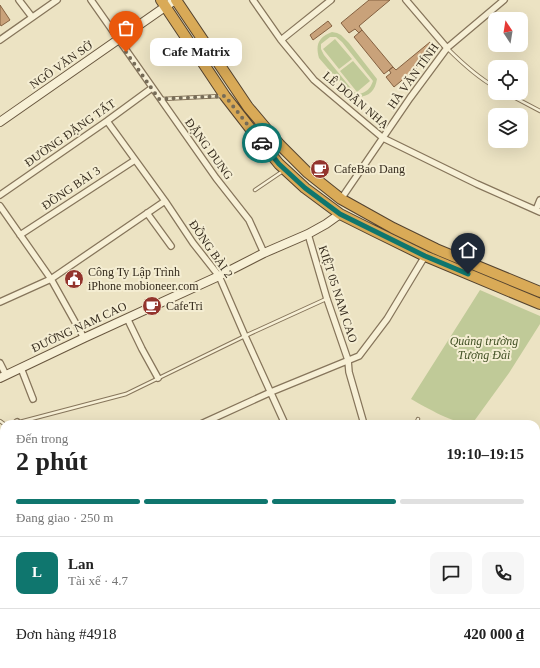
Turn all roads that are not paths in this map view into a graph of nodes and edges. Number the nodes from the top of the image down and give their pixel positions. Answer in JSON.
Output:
{"nodes":[{"id":1,"x":19,"y":0,"type":"edge"},
{"id":2,"x":57,"y":0,"type":"edge"},
{"id":3,"x":91,"y":0,"type":"edge"},
{"id":4,"x":176,"y":0,"type":"edge"},
{"id":5,"x":253,"y":0,"type":"edge"},
{"id":6,"x":330,"y":0,"type":"edge"},
{"id":7,"x":504,"y":0,"type":"edge"},
{"id":8,"x":410,"y":1,"type":"edge"},
{"id":9,"x":163,"y":3,"type":"edge"},
{"id":10,"x":32,"y":17,"type":"junction"},
{"id":11,"x":0,"y":40,"type":"edge"},
{"id":12,"x":118,"y":40,"type":"junction"},
{"id":13,"x":281,"y":40,"type":"junction"},
{"id":14,"x":447,"y":48,"type":"junction"},
{"id":15,"x":488,"y":83,"type":"edge"},
{"id":16,"x":152,"y":88,"type":"junction"},
{"id":17,"x":225,"y":96,"type":"junction"},
{"id":18,"x":159,"y":99,"type":"junction"},
{"id":19,"x":519,"y":100,"type":"edge"},
{"id":20,"x":540,"y":111,"type":"edge"},
{"id":21,"x":107,"y":121,"type":"junction"},
{"id":22,"x":0,"y":122,"type":"edge"},
{"id":23,"x":383,"y":138,"type":"junction"},
{"id":24,"x":135,"y":160,"type":"junction"},
{"id":25,"x":285,"y":170,"type":"junction"},
{"id":26,"x":255,"y":190,"type":"dead end"},
{"id":27,"x":0,"y":195,"type":"edge"},
{"id":28,"x":341,"y":199,"type":"junction"},
{"id":29,"x":540,"y":200,"type":"edge"},
{"id":30,"x":164,"y":201,"type":"junction"},
{"id":31,"x":0,"y":206,"type":"edge"},
{"id":32,"x":538,"y":211,"type":"edge"},
{"id":33,"x":147,"y":213,"type":"junction"},
{"id":34,"x":340,"y":214,"type":"junction"},
{"id":35,"x":308,"y":234,"type":"junction"},
{"id":36,"x":20,"y":235,"type":"junction"},
{"id":37,"x":171,"y":246,"type":"dead end"},
{"id":38,"x":264,"y":253,"type":"junction"},
{"id":39,"x":425,"y":256,"type":"junction"},
{"id":40,"x":219,"y":276,"type":"junction"},
{"id":41,"x":50,"y":280,"type":"junction"},
{"id":42,"x":540,"y":292,"type":"edge"},
{"id":43,"x":327,"y":299,"type":"junction"},
{"id":44,"x":0,"y":302,"type":"edge"},
{"id":45,"x":540,"y":304,"type":"edge"},
{"id":46,"x":127,"y":318,"type":"junction"},
{"id":47,"x":245,"y":336,"type":"junction"},
{"id":48,"x":84,"y":338,"type":"junction"},
{"id":49,"x":348,"y":360,"type":"junction"},
{"id":50,"x":0,"y":363,"type":"edge"},
{"id":51,"x":21,"y":368,"type":"junction"},
{"id":52,"x":3,"y":377,"type":"edge"},
{"id":53,"x":158,"y":378,"type":"junction"},
{"id":54,"x":271,"y":392,"type":"junction"},
{"id":55,"x":33,"y":399,"type":"dead end"},
{"id":56,"x":27,"y":420,"type":"edge"},
{"id":57,"x":210,"y":420,"type":"edge"},
{"id":58,"x":283,"y":420,"type":"edge"},
{"id":59,"x":363,"y":420,"type":"edge"}],
"edges":[{"from":1,"to":10,"type":"street"},
{"from":2,"to":10,"type":"street"},
{"from":3,"to":12,"type":"street","name":"ĐẶNG DUNG"},
{"from":4,"to":9,"type":"street","name":"NGÔ VĂN SỞ"},
{"from":4,"to":28,"type":"highway"},
{"from":5,"to":13,"type":"street","name":"LÊ DOÃN NHẠ"},
{"from":6,"to":13,"type":"street"},
{"from":7,"to":14,"type":"street","name":"HÀ VĂN TÍNH"},
{"from":8,"to":14,"type":"street"},
{"from":9,"to":12,"type":"street","name":"NGÔ VĂN SỞ"},
{"from":9,"to":17,"type":"highway"},
{"from":10,"to":11,"type":"street"},
{"from":12,"to":16,"type":"street","name":"ĐẶNG DUNG"},
{"from":12,"to":22,"type":"street","name":"NGÔ VĂN SỞ"},
{"from":13,"to":23,"type":"street","name":"LÊ DOÃN NHẠ"},
{"from":14,"to":15,"type":"lane"},
{"from":14,"to":23,"type":"street","name":"HÀ VĂN TÍNH"},
{"from":16,"to":18,"type":"street","name":"ĐẶNG DUNG"},
{"from":16,"to":21,"type":"street","name":"ĐƯỜNG ĐẶNG TẤT"},
{"from":17,"to":18,"type":"lane"},
{"from":17,"to":25,"type":"highway"},
{"from":18,"to":38,"type":"street","name":"ĐẶNG DUNG"},
{"from":19,"to":20,"type":"lane"},
{"from":21,"to":24,"type":"street","name":"ĐỒNG BÀI 2"},
{"from":21,"to":27,"type":"street","name":"ĐƯỜNG ĐẶNG TẤT"},
{"from":23,"to":28,"type":"street","name":"HÀ VĂN TÍNH"},
{"from":23,"to":32,"type":"street","name":"LÊ DOÃN NHẠ"},
{"from":24,"to":30,"type":"street","name":"ĐỒNG BÀI 2"},
{"from":24,"to":36,"type":"street","name":"ĐỒNG BÀI 3"},
{"from":25,"to":26,"type":"lane"},
{"from":25,"to":34,"type":"highway"},
{"from":28,"to":42,"type":"highway"},
{"from":29,"to":32,"type":"street"},
{"from":30,"to":33,"type":"street"},
{"from":30,"to":40,"type":"street","name":"ĐỒNG BÀI 2"},
{"from":31,"to":36,"type":"street"},
{"from":33,"to":37,"type":"street"},
{"from":33,"to":41,"type":"street"},
{"from":34,"to":35,"type":"street","name":"ĐƯỜNG NAM CAO"},
{"from":34,"to":39,"type":"highway"},
{"from":35,"to":38,"type":"street","name":"ĐƯỜNG NAM CAO"},
{"from":35,"to":43,"type":"street","name":"KIỆT 05 NAM CAO"},
{"from":36,"to":41,"type":"street"},
{"from":38,"to":40,"type":"street","name":"ĐƯỜNG NAM CAO"},
{"from":39,"to":45,"type":"highway"},
{"from":39,"to":49,"type":"street"},
{"from":40,"to":46,"type":"street","name":"ĐƯỜNG NAM CAO"},
{"from":40,"to":47,"type":"street","name":"ĐỒNG BÀI 2"},
{"from":41,"to":44,"type":"street"},
{"from":41,"to":48,"type":"street"},
{"from":43,"to":47,"type":"lane"},
{"from":43,"to":49,"type":"street","name":"KIỆT 05 NAM CAO"},
{"from":46,"to":48,"type":"street","name":"ĐƯỜNG NAM CAO"},
{"from":46,"to":53,"type":"street"},
{"from":47,"to":53,"type":"lane"},
{"from":47,"to":54,"type":"street","name":"ĐỒNG BÀI 2"},
{"from":48,"to":51,"type":"street","name":"ĐƯỜNG NAM CAO"},
{"from":49,"to":54,"type":"street"},
{"from":49,"to":59,"type":"street","name":"KIỆT 05 NAM CAO"},
{"from":50,"to":52,"type":"street"},
{"from":51,"to":52,"type":"street","name":"ĐƯỜNG NAM CAO"},
{"from":51,"to":55,"type":"street"},
{"from":53,"to":56,"type":"lane"},
{"from":54,"to":57,"type":"street"},
{"from":54,"to":58,"type":"street","name":"ĐỒNG BÀI 2"}]}
